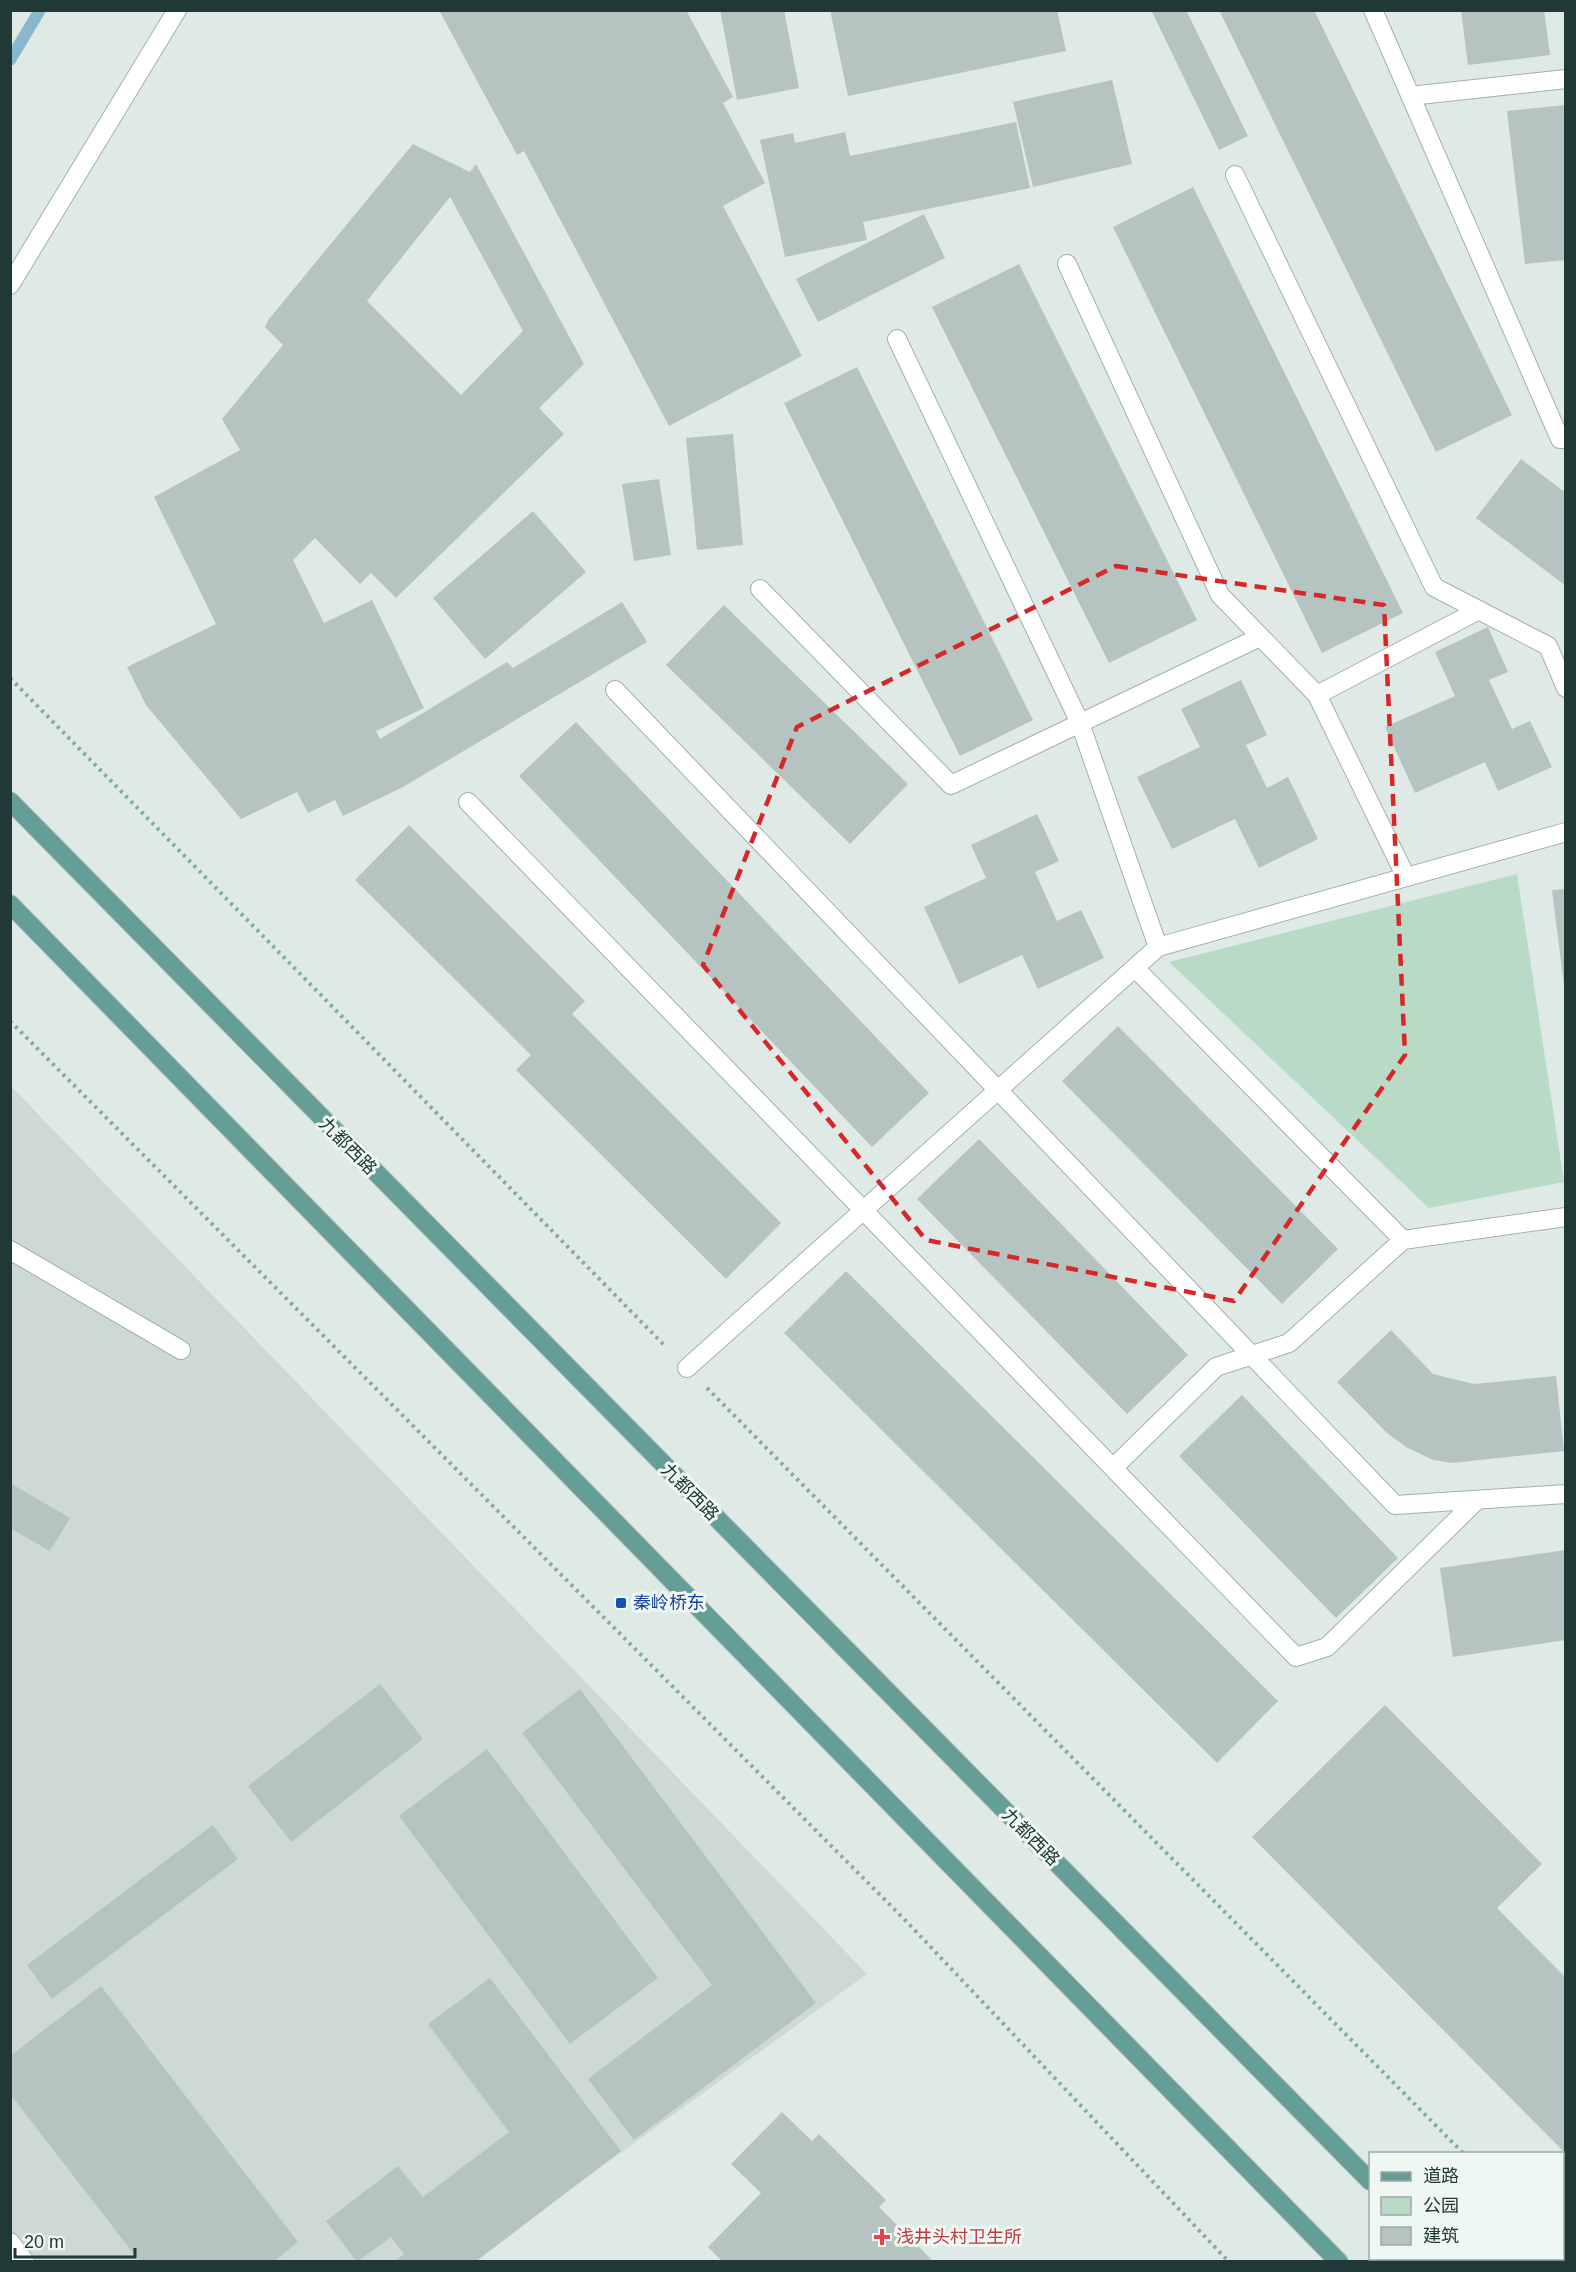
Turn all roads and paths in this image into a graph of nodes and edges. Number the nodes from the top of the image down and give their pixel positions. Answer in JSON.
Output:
{"nodes":[{"id":1,"x":177,"y":10,"type":"edge"},
{"id":2,"x":1373,"y":10,"type":"edge"},
{"id":3,"x":1566,"y":79,"type":"edge"},
{"id":4,"x":1410,"y":96,"type":"junction"},
{"id":5,"x":1235,"y":175,"type":"dead end"},
{"id":6,"x":1066,"y":264,"type":"dead end"},
{"id":7,"x":10,"y":285,"type":"edge"},
{"id":8,"x":897,"y":339,"type":"dead end"},
{"id":9,"x":1566,"y":439,"type":"edge"},
{"id":10,"x":760,"y":590,"type":"dead end"},
{"id":11,"x":1479,"y":610,"type":"junction"},
{"id":12,"x":1260,"y":637,"type":"junction"},
{"id":13,"x":10,"y":678,"type":"edge"},
{"id":14,"x":1566,"y":688,"type":"edge"},
{"id":15,"x":615,"y":690,"type":"dead end"},
{"id":16,"x":1317,"y":695,"type":"junction"},
{"id":17,"x":1080,"y":723,"type":"junction"},
{"id":18,"x":10,"y":801,"type":"edge"},
{"id":19,"x":468,"y":802,"type":"dead end"},
{"id":20,"x":1566,"y":832,"type":"edge"},
{"id":21,"x":1406,"y":877,"type":"junction"},
{"id":22,"x":10,"y":904,"type":"edge"},
{"id":23,"x":1158,"y":947,"type":"junction"},
{"id":24,"x":1135,"y":968,"type":"junction"},
{"id":25,"x":10,"y":1021,"type":"edge"},
{"id":26,"x":998,"y":1090,"type":"junction"},
{"id":27,"x":863,"y":1210,"type":"junction"},
{"id":28,"x":1566,"y":1217,"type":"edge"},
{"id":29,"x":1403,"y":1240,"type":"junction"},
{"id":30,"x":10,"y":1250,"type":"edge"},
{"id":31,"x":181,"y":1350,"type":"dead end"},
{"id":32,"x":1252,"y":1356,"type":"junction"},
{"id":33,"x":687,"y":1368,"type":"junction"},
{"id":34,"x":1113,"y":1468,"type":"junction"},
{"id":35,"x":1566,"y":1494,"type":"edge"},
{"id":36,"x":1477,"y":1500,"type":"junction"},
{"id":37,"x":1462,"y":2152,"type":"edge"},
{"id":38,"x":1369,"y":2179,"type":"edge"},
{"id":39,"x":10,"y":2242,"type":"edge"},
{"id":40,"x":25,"y":2262,"type":"edge"},
{"id":41,"x":1229,"y":2262,"type":"edge"},
{"id":42,"x":1339,"y":2262,"type":"edge"}],
"edges":[{"from":1,"to":7,"type":"street"},
{"from":2,"to":4,"type":"street"},
{"from":3,"to":4,"type":"street"},
{"from":4,"to":9,"type":"street"},
{"from":5,"to":11,"type":"street"},
{"from":6,"to":12,"type":"street"},
{"from":8,"to":17,"type":"street"},
{"from":10,"to":17,"type":"street"},
{"from":11,"to":14,"type":"street"},
{"from":11,"to":16,"type":"street"},
{"from":12,"to":16,"type":"street"},
{"from":12,"to":17,"type":"street"},
{"from":13,"to":33,"type":"path"},
{"from":15,"to":26,"type":"street"},
{"from":16,"to":21,"type":"street"},
{"from":17,"to":23,"type":"street"},
{"from":18,"to":38,"type":"main road","name":"九都西路"},
{"from":19,"to":27,"type":"street"},
{"from":20,"to":21,"type":"street"},
{"from":21,"to":23,"type":"street"},
{"from":22,"to":42,"type":"main road"},
{"from":23,"to":24,"type":"street"},
{"from":24,"to":26,"type":"street"},
{"from":24,"to":29,"type":"street"},
{"from":25,"to":41,"type":"path"},
{"from":26,"to":27,"type":"street"},
{"from":26,"to":32,"type":"street"},
{"from":27,"to":33,"type":"street"},
{"from":27,"to":34,"type":"street"},
{"from":28,"to":29,"type":"street"},
{"from":29,"to":32,"type":"street"},
{"from":30,"to":31,"type":"street"},
{"from":32,"to":34,"type":"street"},
{"from":32,"to":36,"type":"street"},
{"from":33,"to":37,"type":"path"},
{"from":34,"to":36,"type":"street"},
{"from":35,"to":36,"type":"street"},
{"from":39,"to":40,"type":"street"}]}
